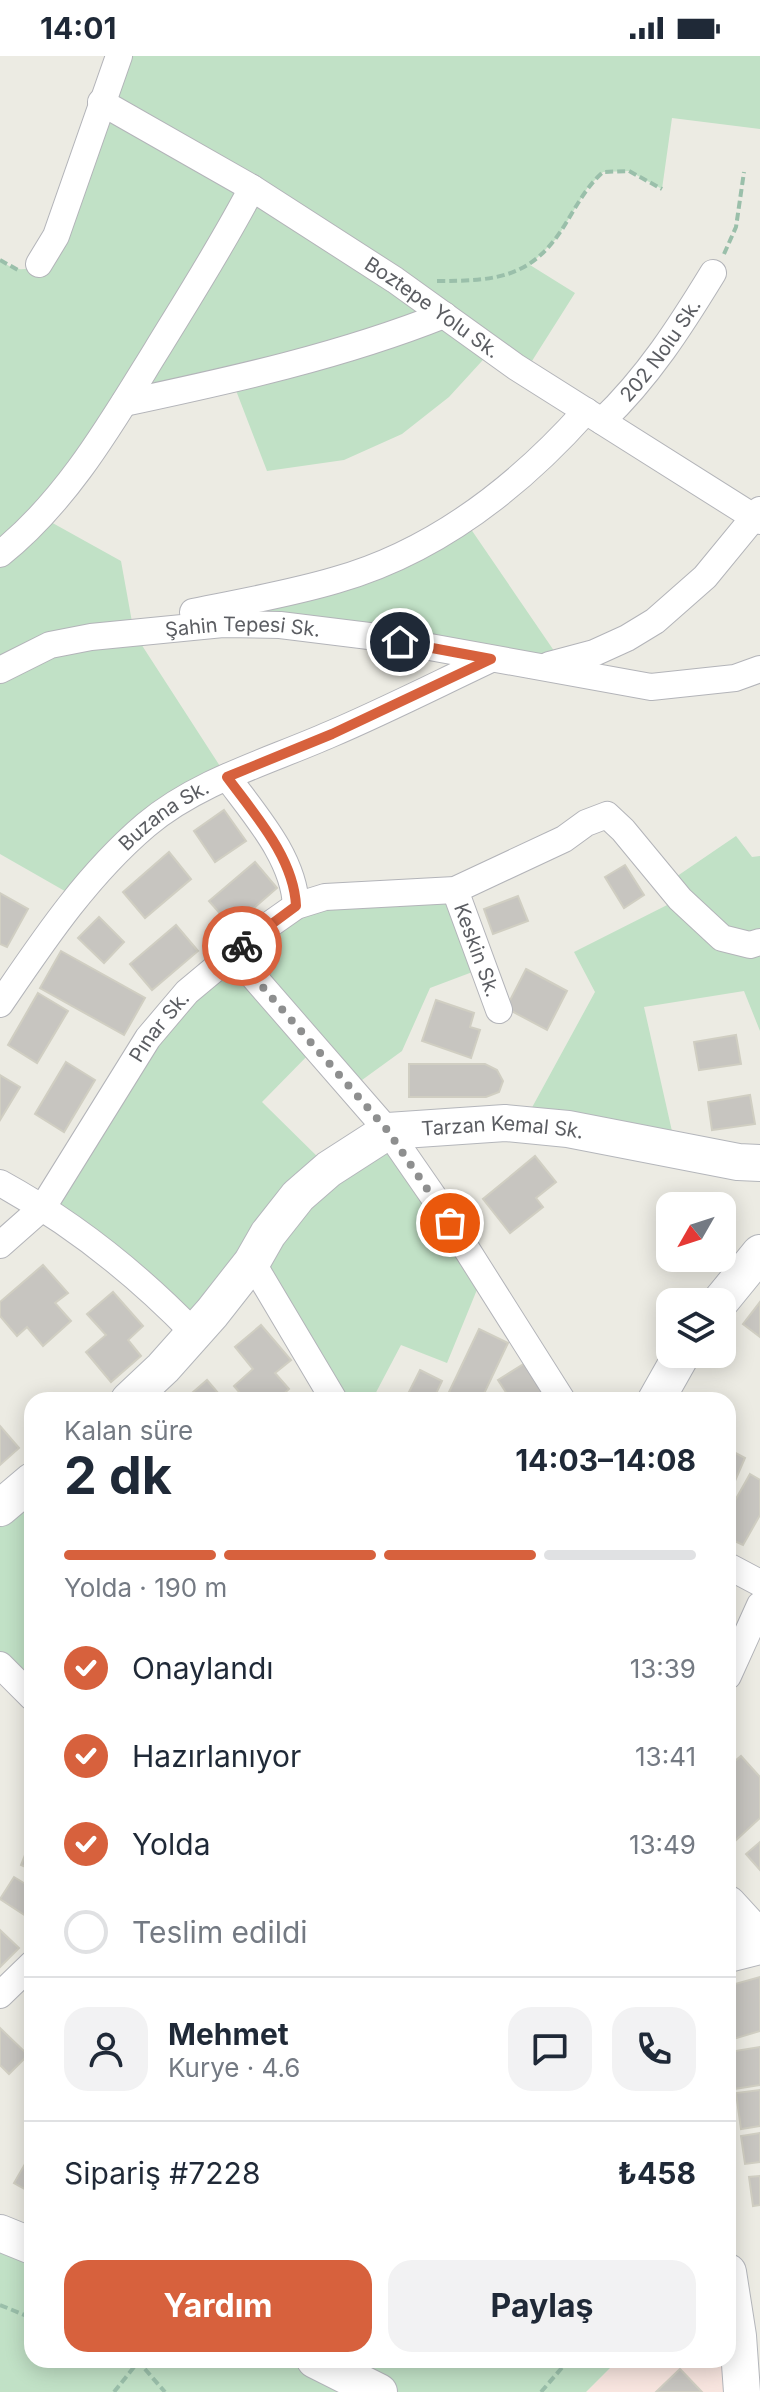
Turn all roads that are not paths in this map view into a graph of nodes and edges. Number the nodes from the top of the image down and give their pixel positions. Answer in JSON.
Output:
{"nodes":[{"id":1,"x":119,"y":56,"type":"edge"},
{"id":2,"x":101,"y":102,"type":"junction"},
{"id":3,"x":252,"y":188,"type":"junction"},
{"id":4,"x":39,"y":264,"type":"dead end"},
{"id":5,"x":713,"y":273,"type":"road end"},
{"id":6,"x":444,"y":315,"type":"junction"},
{"id":7,"x":124,"y":403,"type":"junction"},
{"id":8,"x":594,"y":416,"type":"junction"},
{"id":9,"x":758,"y":516,"type":"edge"},
{"id":10,"x":0,"y":554,"type":"edge"},
{"id":11,"x":150,"y":631,"type":"junction"},
{"id":12,"x":491,"y":659,"type":"junction"},
{"id":13,"x":539,"y":668,"type":"junction"},
{"id":14,"x":760,"y":669,"type":"edge"},
{"id":15,"x":0,"y":670,"type":"edge"},
{"id":16,"x":227,"y":777,"type":"junction"},
{"id":17,"x":455,"y":890,"type":"junction"},
{"id":18,"x":296,"y":906,"type":"junction"},
{"id":19,"x":760,"y":942,"type":"edge"},
{"id":20,"x":233,"y":953,"type":"junction"},
{"id":21,"x":0,"y":1004,"type":"edge"},
{"id":22,"x":499,"y":1010,"type":"dead end"},
{"id":23,"x":388,"y":1131,"type":"junction"},
{"id":24,"x":760,"y":1163,"type":"edge"},
{"id":25,"x":0,"y":1183,"type":"edge"},
{"id":26,"x":43,"y":1207,"type":"junction"},
{"id":27,"x":0,"y":1245,"type":"edge"},
{"id":28,"x":757,"y":1260,"type":"edge"},
{"id":29,"x":252,"y":1262,"type":"junction"},
{"id":30,"x":732,"y":1288,"type":"edge"},
{"id":31,"x":194,"y":1333,"type":"junction"},
{"id":32,"x":674,"y":1368,"type":"edge"},
{"id":33,"x":138,"y":1392,"type":"edge"},
{"id":34,"x":329,"y":1392,"type":"edge"},
{"id":35,"x":557,"y":1392,"type":"edge"},
{"id":36,"x":661,"y":1392,"type":"edge"},
{"id":37,"x":24,"y":1488,"type":"edge"},
{"id":38,"x":0,"y":1508,"type":"edge"},
{"id":39,"x":736,"y":1570,"type":"edge"},
{"id":40,"x":760,"y":1583,"type":"edge"},
{"id":41,"x":760,"y":1605,"type":"edge"},
{"id":42,"x":736,"y":1658,"type":"edge"},
{"id":43,"x":0,"y":1665,"type":"edge"},
{"id":44,"x":24,"y":1689,"type":"edge"},
{"id":45,"x":736,"y":1913,"type":"edge"},
{"id":46,"x":760,"y":1939,"type":"edge"},
{"id":47,"x":760,"y":1946,"type":"edge"},
{"id":48,"x":736,"y":1952,"type":"edge"},
{"id":49,"x":24,"y":1972,"type":"edge"},
{"id":50,"x":0,"y":1995,"type":"edge"},
{"id":51,"x":0,"y":2233,"type":"edge"},
{"id":52,"x":24,"y":2243,"type":"edge"},
{"id":53,"x":736,"y":2296,"type":"edge"},
{"id":54,"x":749,"y":2335,"type":"edge"},
{"id":55,"x":331,"y":2368,"type":"edge"},
{"id":56,"x":379,"y":2392,"type":"edge"},
{"id":57,"x":742,"y":2392,"type":"edge"}],
"edges":[{"from":1,"to":2,"type":"street"},
{"from":2,"to":3,"type":"street","name":"Boztepe Yolu Sk."},
{"from":2,"to":4,"type":"street"},
{"from":3,"to":6,"type":"street","name":"Boztepe Yolu Sk."},
{"from":3,"to":7,"type":"street"},
{"from":5,"to":8,"type":"street","name":"202 Nolu Sk."},
{"from":6,"to":7,"type":"street"},
{"from":6,"to":8,"type":"street","name":"Boztepe Yolu Sk."},
{"from":7,"to":10,"type":"street"},
{"from":8,"to":9,"type":"street","name":"Boztepe Yolu Sk."},
{"from":8,"to":11,"type":"street","name":"202 Nolu Sk."},
{"from":9,"to":13,"type":"street"},
{"from":11,"to":12,"type":"street","name":"Şahin Tepesi Sk."},
{"from":11,"to":15,"type":"street","name":"Şahin Tepesi Sk."},
{"from":12,"to":13,"type":"street"},
{"from":12,"to":16,"type":"street","name":"Buzana Sk."},
{"from":13,"to":14,"type":"street"},
{"from":16,"to":18,"type":"street"},
{"from":16,"to":21,"type":"street","name":"Buzana Sk."},
{"from":17,"to":18,"type":"street","name":"Pınar Sk."},
{"from":17,"to":19,"type":"street","name":"Pınar Sk."},
{"from":17,"to":22,"type":"street","name":"Keskin Sk."},
{"from":18,"to":20,"type":"street","name":"Pınar Sk."},
{"from":20,"to":23,"type":"street"},
{"from":20,"to":26,"type":"street","name":"Pınar Sk."},
{"from":23,"to":24,"type":"street","name":"Tarzan Kemal Sk."},
{"from":23,"to":29,"type":"street","name":"Tarzan Kemal Sk."},
{"from":23,"to":35,"type":"street"},
{"from":25,"to":26,"type":"street"},
{"from":26,"to":27,"type":"street","name":"Pınar Sk."},
{"from":26,"to":31,"type":"street"},
{"from":28,"to":30,"type":"street"},
{"from":29,"to":31,"type":"street","name":"Tarzan Kemal Sk."},
{"from":29,"to":34,"type":"street"},
{"from":31,"to":33,"type":"street","name":"Tarzan Kemal Sk."},
{"from":32,"to":36,"type":"street"},
{"from":37,"to":38,"type":"street"},
{"from":39,"to":40,"type":"street"},
{"from":41,"to":42,"type":"street"},
{"from":43,"to":44,"type":"street"},
{"from":45,"to":46,"type":"street"},
{"from":47,"to":48,"type":"street"},
{"from":49,"to":50,"type":"street"},
{"from":51,"to":52,"type":"street"},
{"from":53,"to":54,"type":"street"},
{"from":54,"to":57,"type":"street"},
{"from":55,"to":56,"type":"street"}]}
